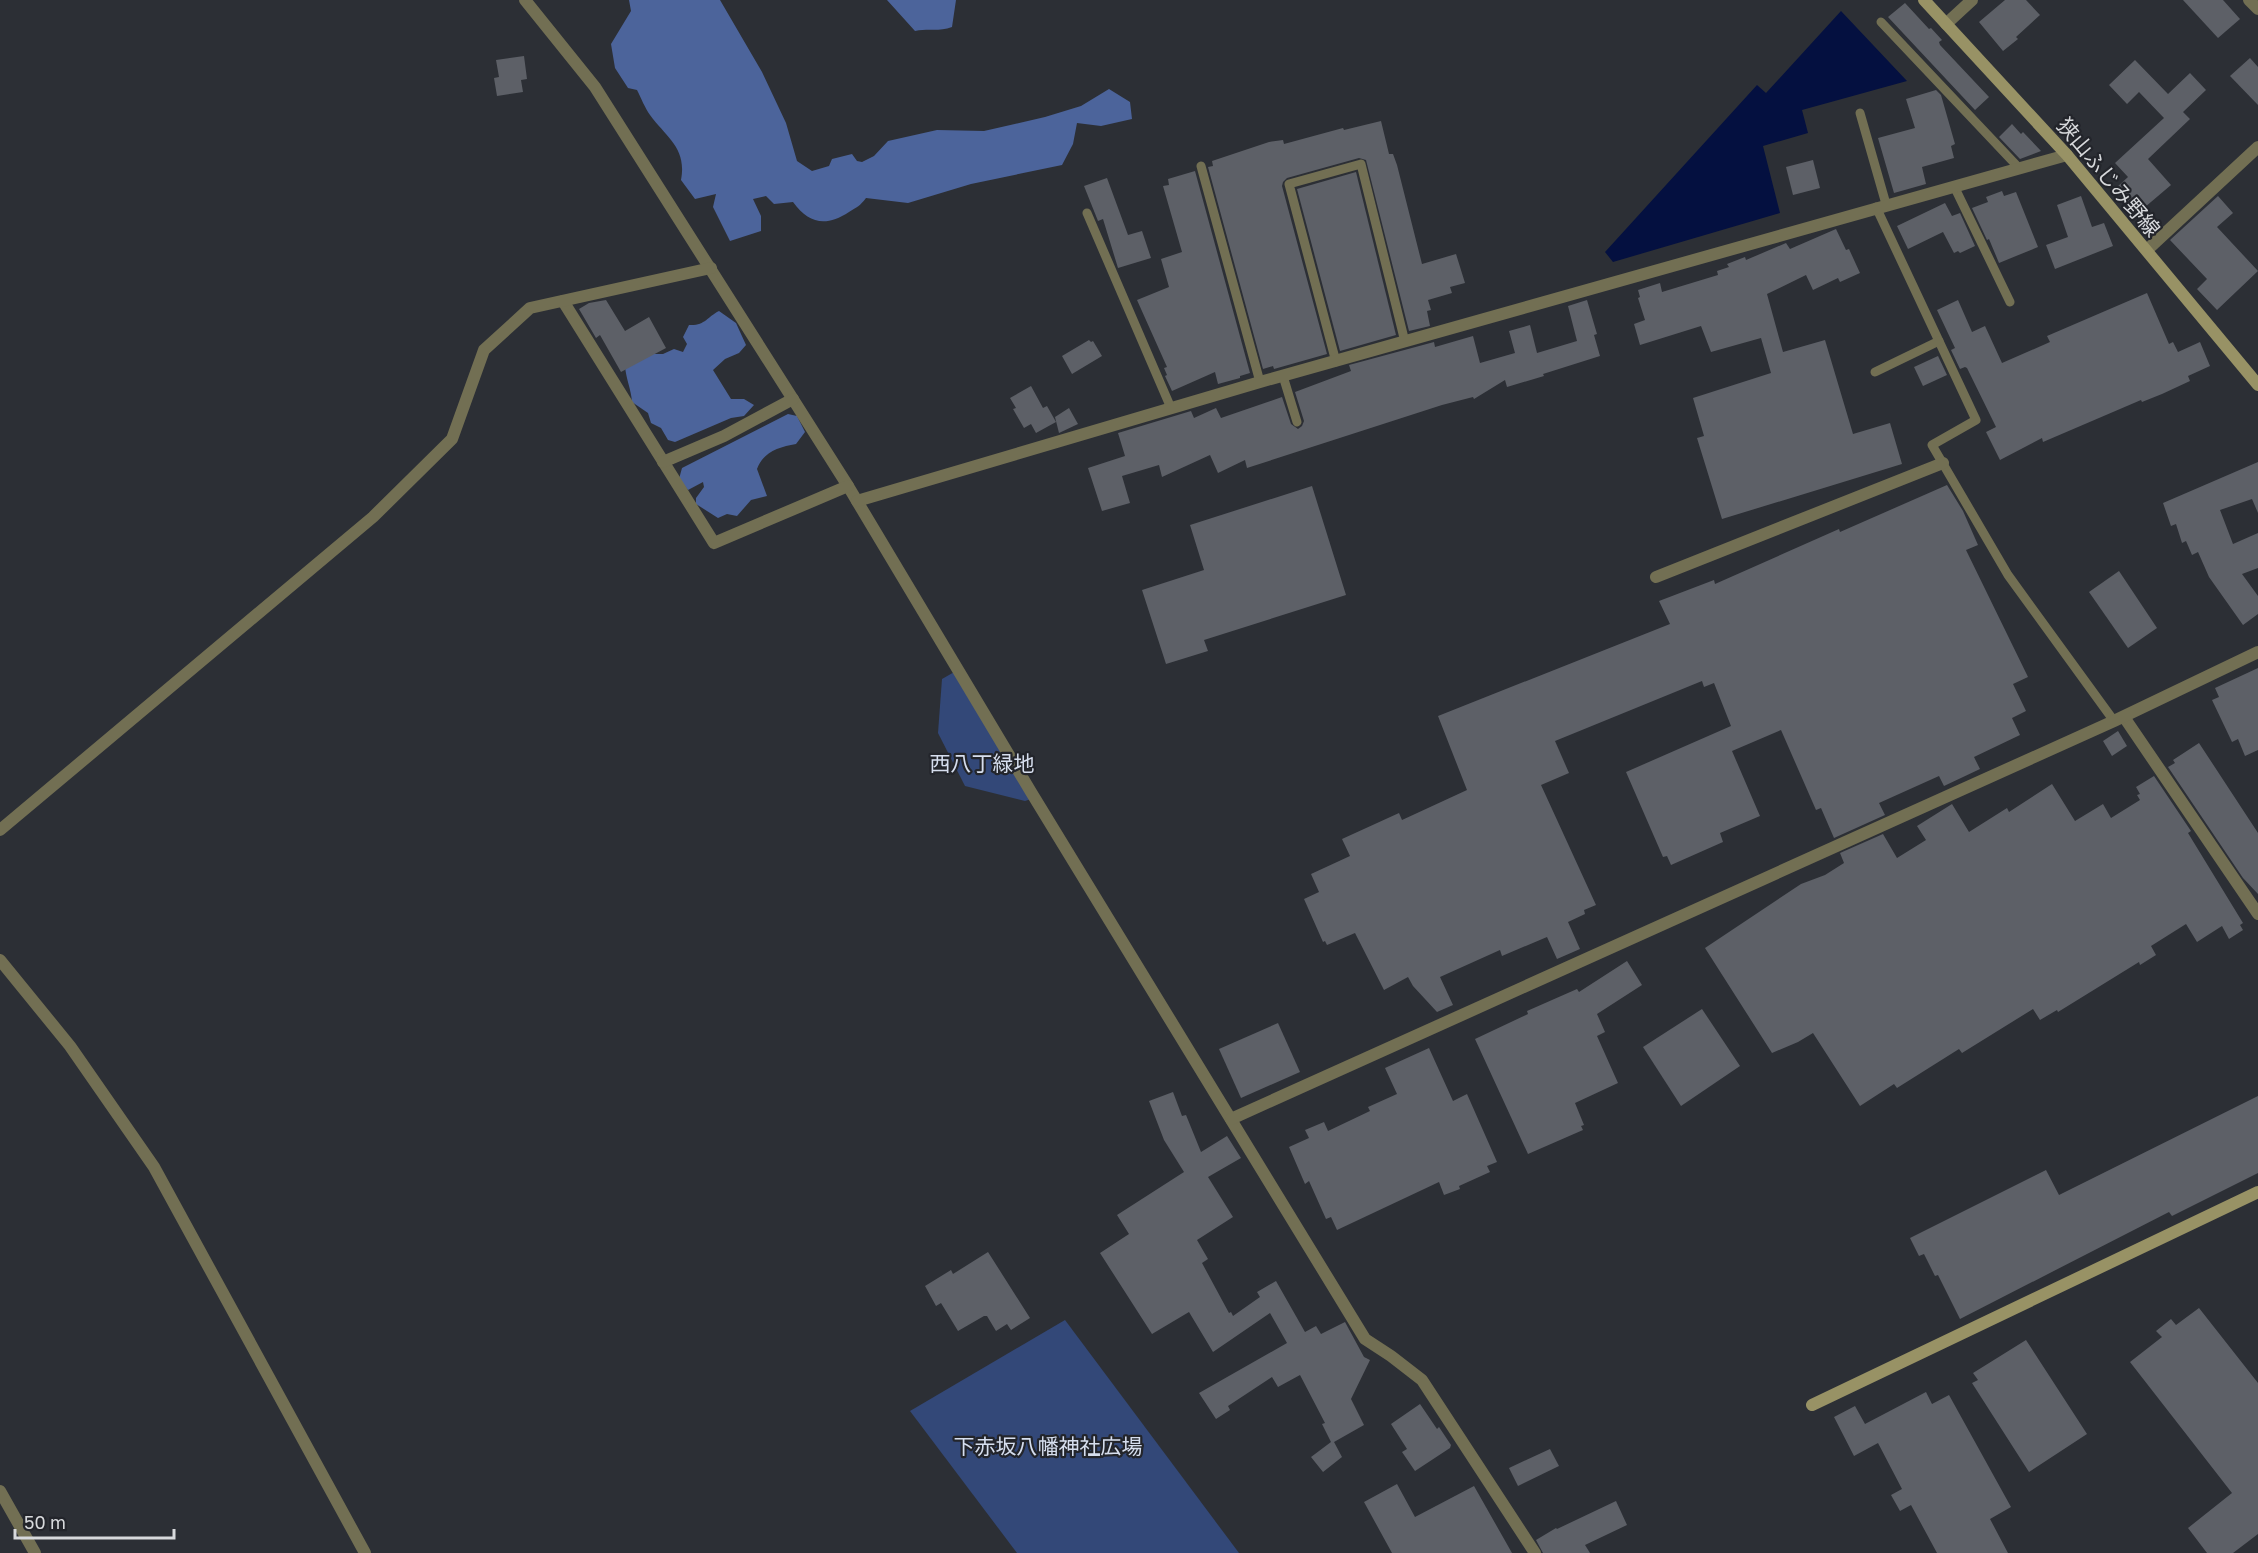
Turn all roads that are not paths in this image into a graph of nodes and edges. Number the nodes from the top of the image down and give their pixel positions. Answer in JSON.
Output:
{"nodes":[{"id":1,"x":525,"y":0,"type":"edge"},
{"id":2,"x":1924,"y":0,"type":"edge"},
{"id":3,"x":1972,"y":0,"type":"edge"},
{"id":4,"x":2249,"y":0,"type":"edge"},
{"id":5,"x":2258,"y":9,"type":"edge"},
{"id":6,"x":1881,"y":22,"type":"dead end"},
{"id":7,"x":1946,"y":24,"type":"junction"},
{"id":8,"x":1860,"y":112,"type":"dead end"},
{"id":9,"x":2258,"y":147,"type":"edge"},
{"id":10,"x":2067,"y":155,"type":"junction"},
{"id":11,"x":1201,"y":166,"type":"dead end"},
{"id":12,"x":2019,"y":168,"type":"junction"},
{"id":13,"x":1954,"y":186,"type":"junction"},
{"id":14,"x":1881,"y":206,"type":"junction"},
{"id":15,"x":1087,"y":213,"type":"dead end"},
{"id":16,"x":2146,"y":250,"type":"junction"},
{"id":17,"x":711,"y":268,"type":"junction"},
{"id":18,"x":563,"y":301,"type":"junction"},
{"id":19,"x":2010,"y":303,"type":"dead end"},
{"id":20,"x":1939,"y":341,"type":"junction"},
{"id":21,"x":1405,"y":342,"type":"junction"},
{"id":22,"x":1336,"y":362,"type":"junction"},
{"id":23,"x":1875,"y":372,"type":"dead end"},
{"id":24,"x":1283,"y":376,"type":"junction"},
{"id":25,"x":1260,"y":382,"type":"junction"},
{"id":26,"x":2258,"y":385,"type":"edge"},
{"id":27,"x":793,"y":399,"type":"junction"},
{"id":28,"x":1172,"y":408,"type":"junction"},
{"id":29,"x":1297,"y":422,"type":"dead end"},
{"id":30,"x":663,"y":462,"type":"junction"},
{"id":31,"x":1943,"y":463,"type":"junction"},
{"id":32,"x":848,"y":486,"type":"junction"},
{"id":33,"x":857,"y":501,"type":"junction"},
{"id":34,"x":1656,"y":577,"type":"dead end"},
{"id":35,"x":2258,"y":652,"type":"edge"},
{"id":36,"x":2119,"y":719,"type":"junction"},
{"id":37,"x":0,"y":830,"type":"edge"},
{"id":38,"x":2258,"y":915,"type":"edge"},
{"id":39,"x":0,"y":960,"type":"edge"},
{"id":40,"x":1231,"y":1119,"type":"junction"},
{"id":41,"x":2258,"y":1192,"type":"edge"},
{"id":42,"x":1812,"y":1405,"type":"dead end"},
{"id":43,"x":0,"y":1491,"type":"edge"},
{"id":44,"x":34,"y":1553,"type":"edge"},
{"id":45,"x":365,"y":1553,"type":"edge"},
{"id":46,"x":1535,"y":1553,"type":"edge"}],
"edges":[{"from":1,"to":17,"type":"street"},
{"from":2,"to":7,"type":"main road","name":"狭山ふじみ野線"},
{"from":3,"to":7,"type":"street"},
{"from":4,"to":5,"type":"street"},
{"from":6,"to":12,"type":"lane"},
{"from":7,"to":10,"type":"main road","name":"狭山ふじみ野線"},
{"from":8,"to":14,"type":"lane"},
{"from":9,"to":16,"type":"street"},
{"from":10,"to":12,"type":"street"},
{"from":10,"to":16,"type":"main road","name":"狭山ふじみ野線"},
{"from":11,"to":25,"type":"lane"},
{"from":12,"to":13,"type":"street"},
{"from":13,"to":14,"type":"street"},
{"from":13,"to":19,"type":"lane"},
{"from":14,"to":20,"type":"lane"},
{"from":14,"to":21,"type":"street"},
{"from":15,"to":28,"type":"lane"},
{"from":16,"to":26,"type":"main road","name":"狭山ふじみ野線"},
{"from":17,"to":18,"type":"street"},
{"from":17,"to":27,"type":"street"},
{"from":18,"to":30,"type":"street"},
{"from":18,"to":37,"type":"street"},
{"from":20,"to":23,"type":"lane"},
{"from":20,"to":31,"type":"lane"},
{"from":21,"to":22,"type":"street"},
{"from":21,"to":22,"type":"lane"},
{"from":22,"to":24,"type":"street"},
{"from":24,"to":25,"type":"street"},
{"from":24,"to":29,"type":"lane"},
{"from":25,"to":28,"type":"street"},
{"from":27,"to":30,"type":"street"},
{"from":27,"to":32,"type":"street"},
{"from":28,"to":33,"type":"street"},
{"from":30,"to":32,"type":"street"},
{"from":31,"to":34,"type":"street"},
{"from":31,"to":36,"type":"lane"},
{"from":32,"to":33,"type":"street"},
{"from":33,"to":40,"type":"street"},
{"from":35,"to":36,"type":"street"},
{"from":36,"to":38,"type":"street"},
{"from":36,"to":40,"type":"street"},
{"from":39,"to":45,"type":"street"},
{"from":40,"to":46,"type":"street"},
{"from":41,"to":42,"type":"main road"},
{"from":43,"to":44,"type":"street"}]}
